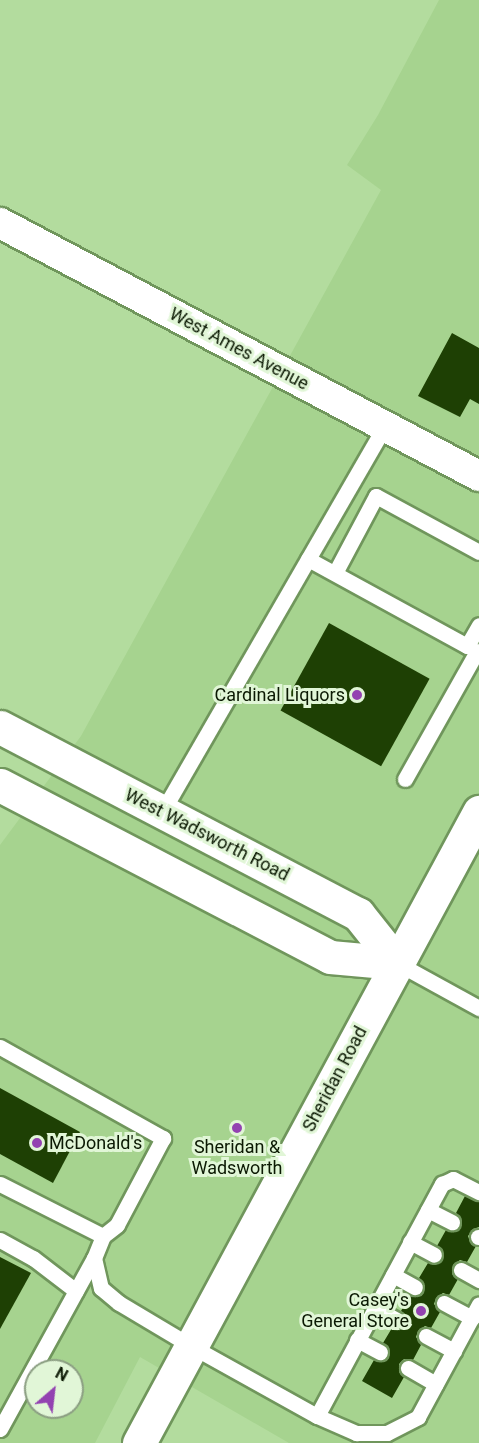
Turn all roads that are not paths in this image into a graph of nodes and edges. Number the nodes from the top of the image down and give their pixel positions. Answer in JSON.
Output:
{"nodes":[{"id":1,"x":0,"y":223,"type":"edge"},
{"id":2,"x":385,"y":426,"type":"junction"},
{"id":3,"x":479,"y":476,"type":"edge"},
{"id":4,"x":479,"y":552,"type":"edge"},
{"id":5,"x":308,"y":559,"type":"junction"},
{"id":6,"x":335,"y":573,"type":"junction"},
{"id":7,"x":479,"y":625,"type":"edge"},
{"id":8,"x":475,"y":650,"type":"edge"},
{"id":9,"x":0,"y":727,"type":"edge"},
{"id":10,"x":405,"y":779,"type":"dead end"},
{"id":11,"x":0,"y":785,"type":"edge"},
{"id":12,"x":162,"y":812,"type":"junction"},
{"id":13,"x":479,"y":812,"type":"edge"},
{"id":14,"x":397,"y":963,"type":"junction"},
{"id":15,"x":479,"y":1008,"type":"edge"},
{"id":16,"x":0,"y":1047,"type":"edge"},
{"id":17,"x":0,"y":1184,"type":"edge"},
{"id":18,"x":479,"y":1192,"type":"edge"},
{"id":19,"x":428,"y":1210,"type":"junction"},
{"id":20,"x":452,"y":1222,"type":"dead end"},
{"id":21,"x":103,"y":1236,"type":"junction"},
{"id":22,"x":0,"y":1240,"type":"edge"},
{"id":23,"x":410,"y":1242,"type":"junction"},
{"id":24,"x":434,"y":1255,"type":"dead end"},
{"id":25,"x":94,"y":1258,"type":"junction"},
{"id":26,"x":461,"y":1270,"type":"dead end"},
{"id":27,"x":393,"y":1275,"type":"junction"},
{"id":28,"x":479,"y":1280,"type":"edge"},
{"id":29,"x":416,"y":1287,"type":"dead end"},
{"id":30,"x":76,"y":1291,"type":"junction"},
{"id":31,"x":444,"y":1303,"type":"dead end"},
{"id":32,"x":479,"y":1304,"type":"edge"},
{"id":33,"x":375,"y":1308,"type":"junction"},
{"id":34,"x":472,"y":1318,"type":"junction"},
{"id":35,"x":397,"y":1320,"type":"dead end"},
{"id":36,"x":426,"y":1336,"type":"dead end"},
{"id":37,"x":357,"y":1340,"type":"junction"},
{"id":38,"x":191,"y":1346,"type":"junction"},
{"id":39,"x":454,"y":1351,"type":"junction"},
{"id":40,"x":380,"y":1352,"type":"dead end"},
{"id":41,"x":408,"y":1368,"type":"dead end"},
{"id":42,"x":436,"y":1384,"type":"junction"},
{"id":43,"x":317,"y":1416,"type":"junction"},
{"id":44,"x":0,"y":1429,"type":"edge"},
{"id":45,"x":139,"y":1443,"type":"edge"}],
"edges":[{"from":1,"to":2,"type":"street","name":"West Ames Avenue"},
{"from":2,"to":3,"type":"street","name":"West Ames Avenue"},
{"from":2,"to":5,"type":"lane"},
{"from":4,"to":6,"type":"lane"},
{"from":5,"to":6,"type":"lane"},
{"from":5,"to":12,"type":"lane"},
{"from":6,"to":8,"type":"lane"},
{"from":7,"to":8,"type":"lane"},
{"from":8,"to":10,"type":"lane"},
{"from":9,"to":12,"type":"main road","name":"West Wadsworth Road"},
{"from":11,"to":14,"type":"main road","name":"West Wadsworth Road"},
{"from":12,"to":14,"type":"main road","name":"West Wadsworth Road"},
{"from":13,"to":14,"type":"main road","name":"Sheridan Road"},
{"from":14,"to":15,"type":"lane","name":"West Wadsworth Road"},
{"from":14,"to":38,"type":"main road","name":"Sheridan Road"},
{"from":16,"to":21,"type":"lane"},
{"from":17,"to":21,"type":"lane"},
{"from":18,"to":19,"type":"lane"},
{"from":19,"to":20,"type":"lane"},
{"from":19,"to":23,"type":"lane"},
{"from":21,"to":25,"type":"lane"},
{"from":22,"to":30,"type":"lane"},
{"from":23,"to":24,"type":"lane"},
{"from":23,"to":27,"type":"lane"},
{"from":25,"to":30,"type":"lane"},
{"from":25,"to":38,"type":"lane"},
{"from":26,"to":28,"type":"lane"},
{"from":27,"to":29,"type":"lane"},
{"from":27,"to":33,"type":"lane"},
{"from":30,"to":44,"type":"lane"},
{"from":31,"to":34,"type":"lane"},
{"from":32,"to":34,"type":"lane"},
{"from":33,"to":35,"type":"lane"},
{"from":33,"to":37,"type":"lane"},
{"from":34,"to":39,"type":"lane"},
{"from":36,"to":39,"type":"lane"},
{"from":37,"to":40,"type":"lane"},
{"from":37,"to":43,"type":"lane"},
{"from":38,"to":43,"type":"lane"},
{"from":38,"to":45,"type":"main road","name":"Sheridan Road"},
{"from":39,"to":42,"type":"lane"},
{"from":41,"to":42,"type":"lane"},
{"from":42,"to":43,"type":"lane"}]}
